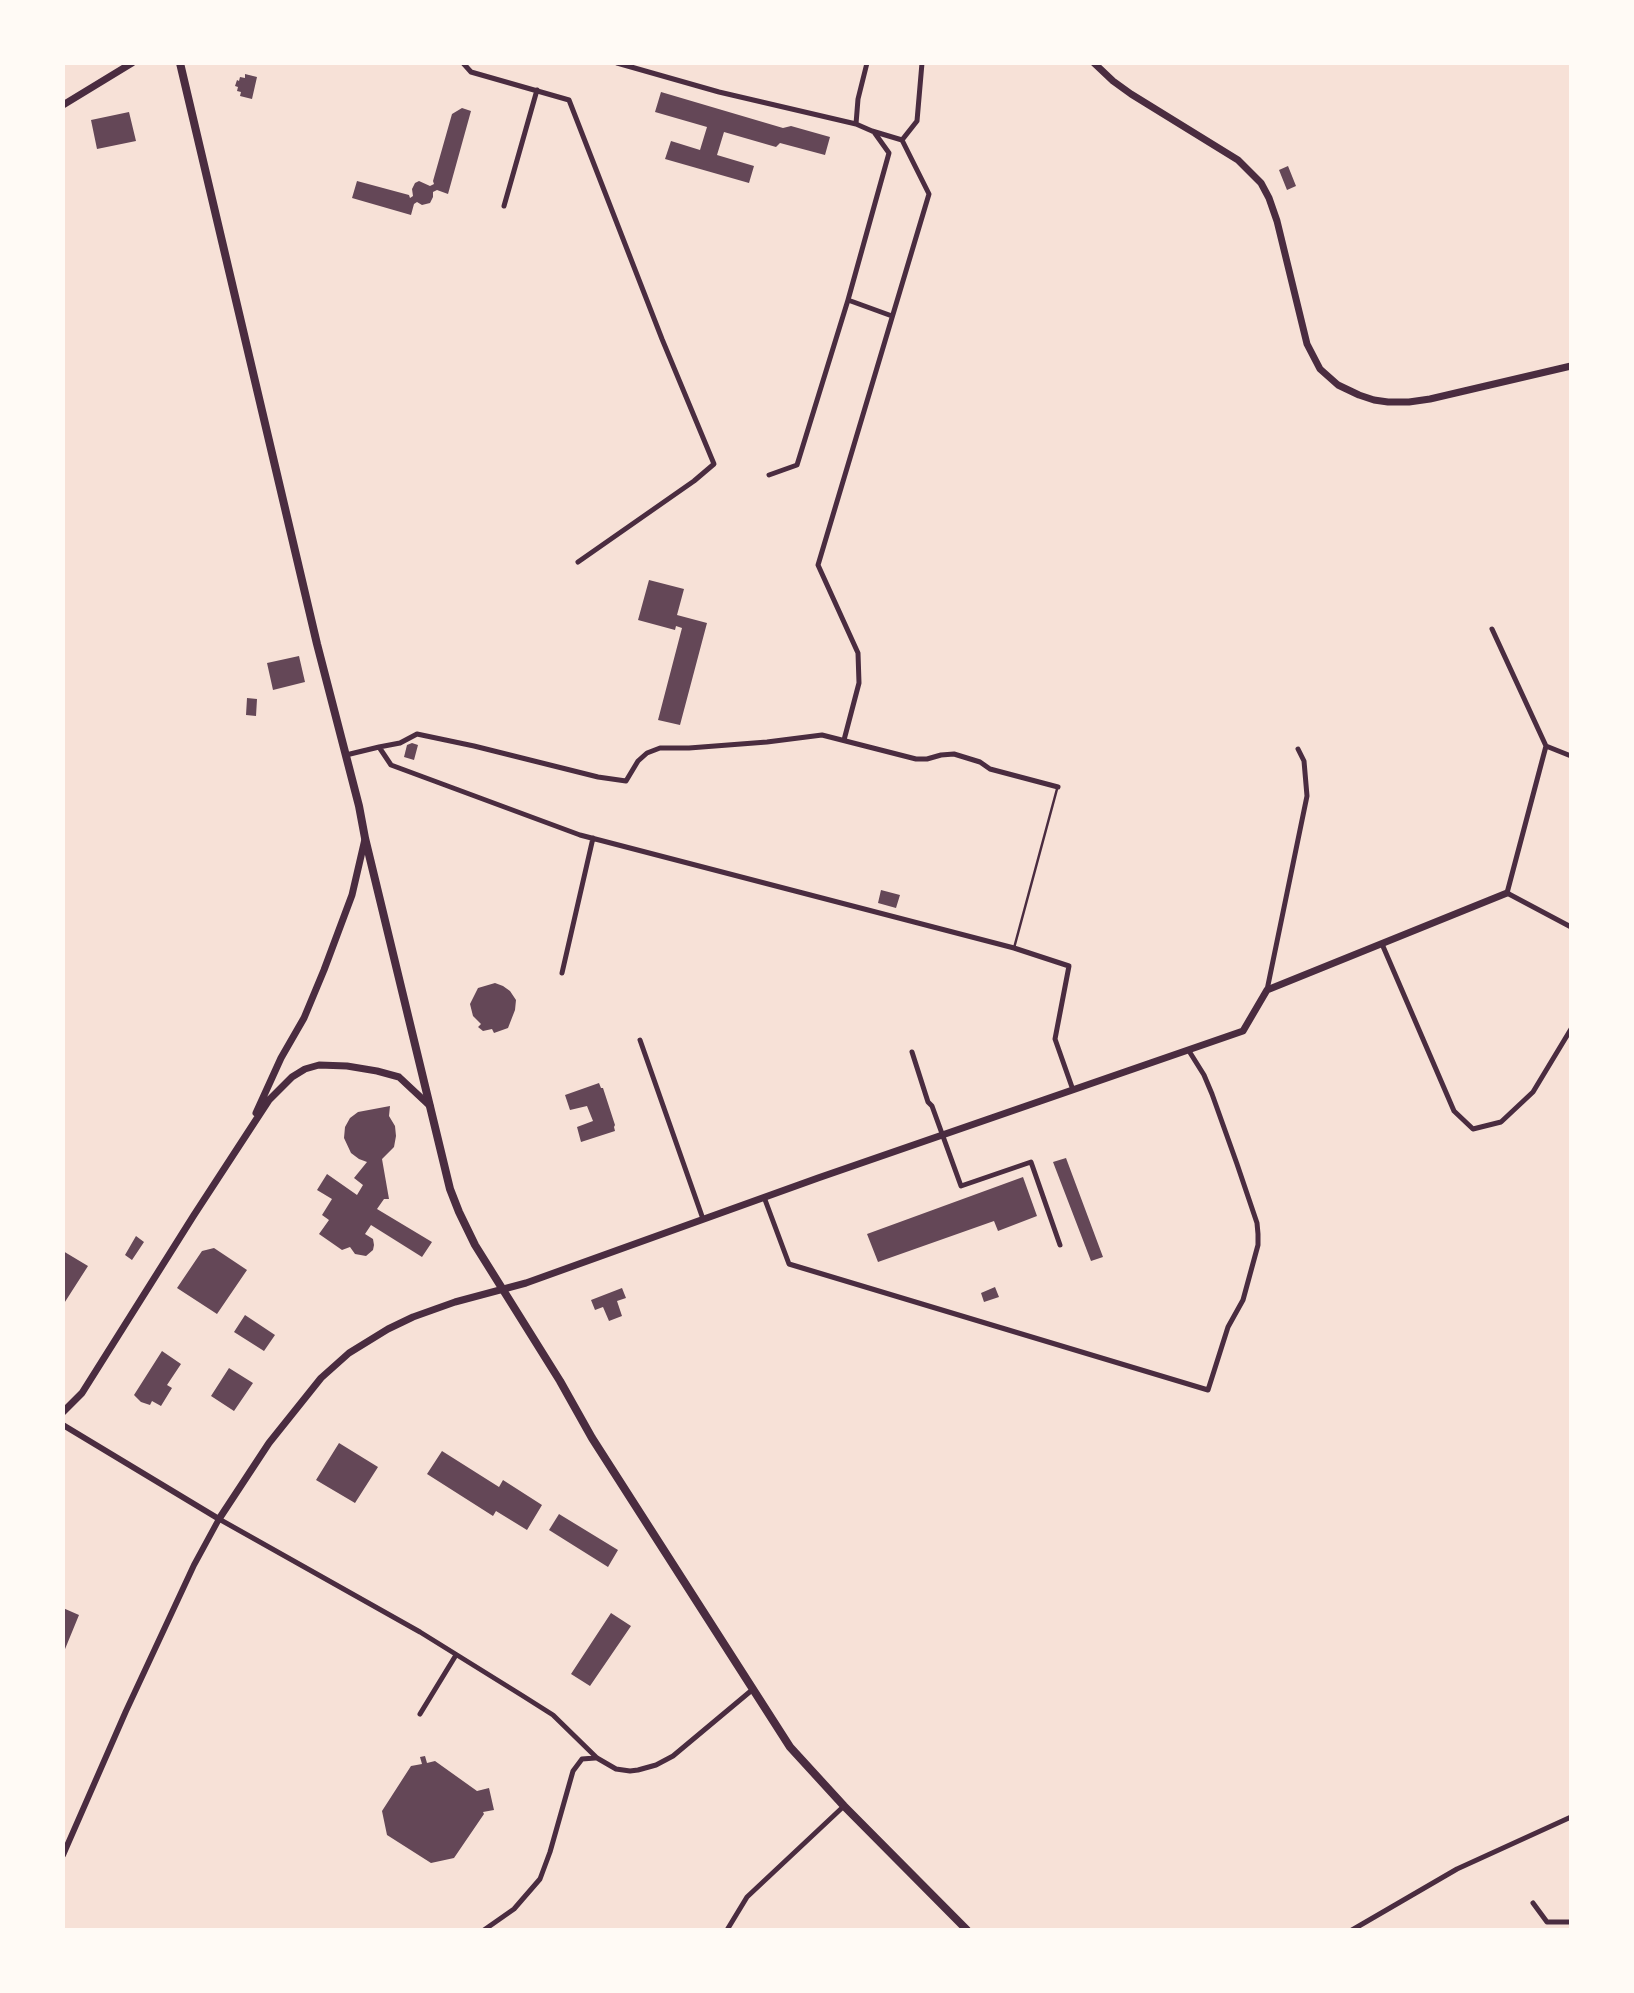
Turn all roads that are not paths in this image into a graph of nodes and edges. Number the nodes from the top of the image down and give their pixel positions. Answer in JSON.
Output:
{"nodes":[{"id":1,"x":132,"y":63,"type":"edge"},
{"id":2,"x":180,"y":63,"type":"edge"},
{"id":3,"x":463,"y":63,"type":"edge"},
{"id":4,"x":617,"y":63,"type":"edge"},
{"id":5,"x":867,"y":63,"type":"edge"},
{"id":6,"x":922,"y":63,"type":"edge"},
{"id":7,"x":1094,"y":63,"type":"edge"},
{"id":8,"x":537,"y":90,"type":"junction"},
{"id":9,"x":63,"y":105,"type":"edge"},
{"id":10,"x":856,"y":124,"type":"junction"},
{"id":11,"x":872,"y":131,"type":"junction"},
{"id":12,"x":902,"y":140,"type":"junction"},
{"id":13,"x":504,"y":206,"type":"dead end"},
{"id":14,"x":848,"y":300,"type":"junction"},
{"id":15,"x":892,"y":316,"type":"junction"},
{"id":16,"x":1571,"y":366,"type":"edge"},
{"id":17,"x":769,"y":475,"type":"dead end"},
{"id":18,"x":578,"y":562,"type":"dead end"},
{"id":19,"x":1492,"y":629,"type":"dead end"},
{"id":20,"x":844,"y":740,"type":"junction"},
{"id":21,"x":1546,"y":746,"type":"junction"},
{"id":22,"x":379,"y":747,"type":"junction"},
{"id":23,"x":1298,"y":749,"type":"dead end"},
{"id":24,"x":346,"y":755,"type":"junction"},
{"id":25,"x":1571,"y":756,"type":"edge"},
{"id":26,"x":1058,"y":787,"type":"joint"},
{"id":27,"x":365,"y":838,"type":"junction"},
{"id":28,"x":593,"y":838,"type":"junction"},
{"id":29,"x":1507,"y":893,"type":"junction"},
{"id":30,"x":1571,"y":927,"type":"edge"},
{"id":31,"x":1382,"y":944,"type":"junction"},
{"id":32,"x":1014,"y":948,"type":"junction"},
{"id":33,"x":562,"y":973,"type":"dead end"},
{"id":34,"x":1266,"y":990,"type":"junction"},
{"id":35,"x":1571,"y":1029,"type":"edge"},
{"id":36,"x":640,"y":1040,"type":"dead end"},
{"id":37,"x":1189,"y":1051,"type":"junction"},
{"id":38,"x":912,"y":1052,"type":"dead end"},
{"id":39,"x":1073,"y":1090,"type":"junction"},
{"id":40,"x":430,"y":1106,"type":"junction"},
{"id":41,"x":943,"y":1135,"type":"junction"},
{"id":42,"x":244,"y":1139,"type":"junction"},
{"id":43,"x":764,"y":1198,"type":"junction"},
{"id":44,"x":704,"y":1219,"type":"junction"},
{"id":45,"x":1060,"y":1245,"type":"dead end"},
{"id":46,"x":502,"y":1290,"type":"junction"},
{"id":47,"x":63,"y":1412,"type":"edge"},
{"id":48,"x":63,"y":1425,"type":"edge"},
{"id":49,"x":219,"y":1519,"type":"junction"},
{"id":50,"x":456,"y":1655,"type":"junction"},
{"id":51,"x":752,"y":1690,"type":"junction"},
{"id":52,"x":420,"y":1714,"type":"dead end"},
{"id":53,"x":597,"y":1758,"type":"junction"},
{"id":54,"x":844,"y":1806,"type":"junction"},
{"id":55,"x":1571,"y":1817,"type":"edge"},
{"id":56,"x":63,"y":1855,"type":"edge"},
{"id":57,"x":1533,"y":1903,"type":"dead end"},
{"id":58,"x":1571,"y":1922,"type":"edge"},
{"id":59,"x":484,"y":1930,"type":"edge"},
{"id":60,"x":726,"y":1930,"type":"edge"},
{"id":61,"x":967,"y":1930,"type":"edge"},
{"id":62,"x":1352,"y":1930,"type":"edge"}],
"edges":[{"from":1,"to":9,"type":"main road"},
{"from":2,"to":24,"type":"main road"},
{"from":3,"to":8,"type":"street"},
{"from":4,"to":10,"type":"street"},
{"from":5,"to":10,"type":"street"},
{"from":6,"to":12,"type":"street"},
{"from":7,"to":16,"type":"main road"},
{"from":8,"to":13,"type":"street"},
{"from":8,"to":18,"type":"street"},
{"from":10,"to":11,"type":"street"},
{"from":11,"to":12,"type":"street"},
{"from":11,"to":14,"type":"street"},
{"from":12,"to":15,"type":"street"},
{"from":14,"to":15,"type":"street"},
{"from":14,"to":17,"type":"street"},
{"from":15,"to":20,"type":"street"},
{"from":19,"to":21,"type":"street"},
{"from":20,"to":22,"type":"street"},
{"from":20,"to":26,"type":"street"},
{"from":21,"to":25,"type":"street"},
{"from":21,"to":29,"type":"street"},
{"from":22,"to":24,"type":"street"},
{"from":22,"to":28,"type":"street"},
{"from":23,"to":34,"type":"street"},
{"from":24,"to":27,"type":"main road"},
{"from":26,"to":32,"type":"lane"},
{"from":27,"to":40,"type":"main road"},
{"from":27,"to":42,"type":"main road"},
{"from":28,"to":32,"type":"street"},
{"from":28,"to":33,"type":"street"},
{"from":29,"to":30,"type":"street"},
{"from":29,"to":31,"type":"main road"},
{"from":31,"to":34,"type":"main road"},
{"from":31,"to":35,"type":"street"},
{"from":32,"to":39,"type":"street"},
{"from":34,"to":37,"type":"main road"},
{"from":36,"to":44,"type":"street"},
{"from":37,"to":39,"type":"main road"},
{"from":37,"to":43,"type":"street"},
{"from":38,"to":41,"type":"street"},
{"from":39,"to":41,"type":"main road"},
{"from":40,"to":42,"type":"main road"},
{"from":40,"to":46,"type":"main road"},
{"from":41,"to":43,"type":"main road"},
{"from":41,"to":45,"type":"street"},
{"from":42,"to":47,"type":"main road"},
{"from":43,"to":44,"type":"main road"},
{"from":44,"to":46,"type":"main road"},
{"from":46,"to":49,"type":"main road"},
{"from":46,"to":51,"type":"main road"},
{"from":48,"to":49,"type":"street"},
{"from":49,"to":50,"type":"street"},
{"from":49,"to":56,"type":"street"},
{"from":50,"to":52,"type":"street"},
{"from":50,"to":53,"type":"street"},
{"from":51,"to":53,"type":"street"},
{"from":51,"to":54,"type":"main road"},
{"from":53,"to":59,"type":"street"},
{"from":54,"to":60,"type":"street"},
{"from":54,"to":61,"type":"main road"},
{"from":55,"to":62,"type":"street"},
{"from":57,"to":58,"type":"street"}]}
